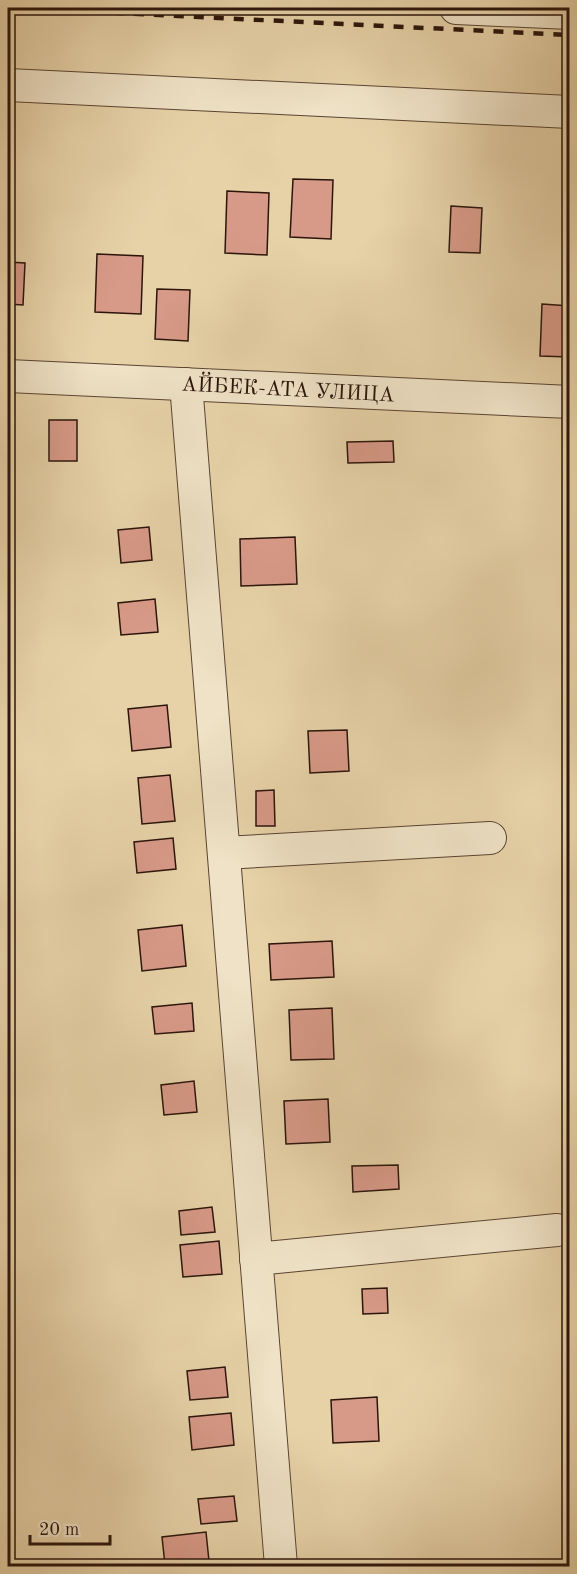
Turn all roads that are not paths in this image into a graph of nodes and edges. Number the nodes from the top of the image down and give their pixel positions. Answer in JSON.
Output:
{"nodes":[{"id":1,"x":456,"y":8,"type":"edge"},
{"id":2,"x":570,"y":13,"type":"edge"},
{"id":3,"x":8,"y":85,"type":"edge"},
{"id":4,"x":570,"y":112,"type":"edge"},
{"id":5,"x":8,"y":376,"type":"edge"},
{"id":6,"x":186,"y":384,"type":"junction"},
{"id":7,"x":570,"y":402,"type":"edge"},
{"id":8,"x":490,"y":838,"type":"dead end"},
{"id":9,"x":224,"y":853,"type":"junction"},
{"id":10,"x":557,"y":1230,"type":"dead end"},
{"id":11,"x":256,"y":1259,"type":"junction"},
{"id":12,"x":281,"y":1566,"type":"edge"}],
"edges":[{"from":1,"to":2,"type":"street"},
{"from":3,"to":4,"type":"street"},
{"from":5,"to":6,"type":"street","name":"АЙБЕК-АТА УЛИЦА"},
{"from":6,"to":7,"type":"street","name":"АЙБЕК-АТА УЛИЦА"},
{"from":6,"to":9,"type":"street"},
{"from":8,"to":9,"type":"street"},
{"from":9,"to":11,"type":"street"},
{"from":10,"to":11,"type":"street"},
{"from":11,"to":12,"type":"street"}]}
